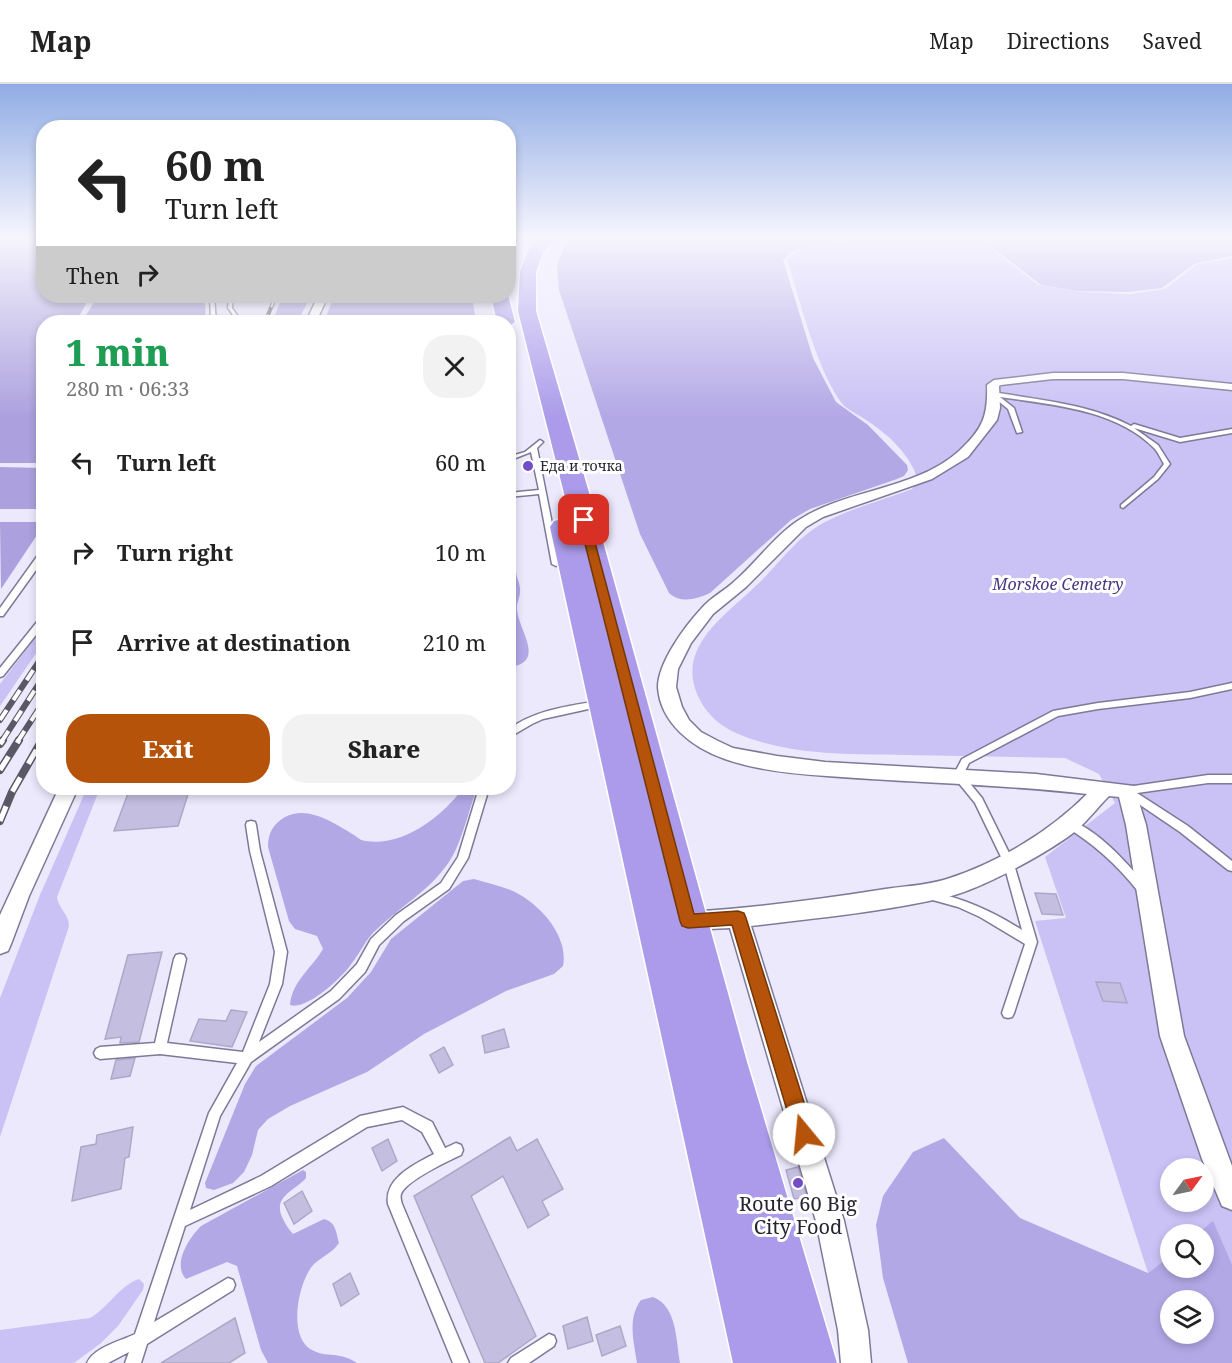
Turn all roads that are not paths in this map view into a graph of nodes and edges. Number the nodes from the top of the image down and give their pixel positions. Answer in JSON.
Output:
{"nodes":[{"id":1,"x":527,"y":297,"type":"edge"},
{"id":2,"x":516,"y":382,"type":"edge"},
{"id":3,"x":1232,"y":387,"type":"edge"},
{"id":4,"x":993,"y":394,"type":"junction"},
{"id":5,"x":1126,"y":424,"type":"junction"},
{"id":6,"x":1232,"y":431,"type":"edge"},
{"id":7,"x":1019,"y":432,"type":"dead end"},
{"id":8,"x":1180,"y":440,"type":"junction"},
{"id":9,"x":1156,"y":446,"type":"junction"},
{"id":10,"x":527,"y":450,"type":"edge"},
{"id":11,"x":542,"y":492,"type":"junction"},
{"id":12,"x":516,"y":494,"type":"edge"},
{"id":13,"x":1124,"y":506,"type":"dead end"},
{"id":14,"x":36,"y":564,"type":"edge"},
{"id":15,"x":556,"y":564,"type":"dead end"},
{"id":16,"x":0,"y":614,"type":"edge"},
{"id":17,"x":36,"y":629,"type":"edge"},
{"id":18,"x":0,"y":674,"type":"edge"},
{"id":19,"x":1232,"y":686,"type":"edge"},
{"id":20,"x":605,"y":703,"type":"junction"},
{"id":21,"x":516,"y":728,"type":"edge"},
{"id":22,"x":958,"y":776,"type":"junction"},
{"id":23,"x":1232,"y":779,"type":"edge"},
{"id":24,"x":1104,"y":790,"type":"junction"},
{"id":25,"x":1127,"y":791,"type":"junction"},
{"id":26,"x":65,"y":795,"type":"edge"},
{"id":27,"x":482,"y":795,"type":"edge"},
{"id":28,"x":1070,"y":824,"type":"junction"},
{"id":29,"x":251,"y":825,"type":"dead end"},
{"id":30,"x":1008,"y":861,"type":"junction"},
{"id":31,"x":1232,"y":867,"type":"edge"},
{"id":32,"x":922,"y":893,"type":"junction"},
{"id":33,"x":1148,"y":896,"type":"junction"},
{"id":34,"x":738,"y":918,"type":"junction"},
{"id":35,"x":688,"y":921,"type":"junction"},
{"id":36,"x":1031,"y":943,"type":"junction"},
{"id":37,"x":0,"y":945,"type":"edge"},
{"id":38,"x":180,"y":959,"type":"dead end"},
{"id":39,"x":1008,"y":1013,"type":"dead end"},
{"id":40,"x":160,"y":1048,"type":"junction"},
{"id":41,"x":100,"y":1053,"type":"dead end"},
{"id":42,"x":247,"y":1059,"type":"junction"},
{"id":43,"x":456,"y":1150,"type":"dead end"},
{"id":44,"x":442,"y":1157,"type":"junction"},
{"id":45,"x":1232,"y":1196,"type":"edge"},
{"id":46,"x":181,"y":1221,"type":"junction"},
{"id":47,"x":228,"y":1285,"type":"dead end"},
{"id":48,"x":139,"y":1340,"type":"junction"},
{"id":49,"x":549,"y":1341,"type":"dead end"},
{"id":50,"x":95,"y":1363,"type":"edge"},
{"id":51,"x":133,"y":1363,"type":"edge"},
{"id":52,"x":461,"y":1363,"type":"edge"},
{"id":53,"x":516,"y":1363,"type":"edge"},
{"id":54,"x":761,"y":1363,"type":"edge"},
{"id":55,"x":809,"y":1363,"type":"edge"},
{"id":56,"x":856,"y":1363,"type":"edge"}],
"edges":[{"from":1,"to":35,"type":"highway"},
{"from":2,"to":10,"type":"highway"},
{"from":3,"to":4,"type":"street"},
{"from":4,"to":5,"type":"lane"},
{"from":4,"to":7,"type":"lane"},
{"from":4,"to":22,"type":"street"},
{"from":5,"to":8,"type":"lane"},
{"from":5,"to":9,"type":"lane"},
{"from":6,"to":8,"type":"lane"},
{"from":8,"to":9,"type":"lane"},
{"from":9,"to":13,"type":"lane"},
{"from":10,"to":11,"type":"lane"},
{"from":10,"to":20,"type":"highway"},
{"from":11,"to":12,"type":"lane"},
{"from":11,"to":15,"type":"lane"},
{"from":14,"to":16,"type":"lane"},
{"from":17,"to":18,"type":"lane"},
{"from":19,"to":22,"type":"lane"},
{"from":20,"to":21,"type":"lane"},
{"from":20,"to":54,"type":"highway"},
{"from":22,"to":24,"type":"street"},
{"from":22,"to":30,"type":"lane"},
{"from":23,"to":25,"type":"lane"},
{"from":24,"to":25,"type":"street"},
{"from":24,"to":28,"type":"street"},
{"from":25,"to":31,"type":"lane"},
{"from":25,"to":33,"type":"street"},
{"from":26,"to":37,"type":"street"},
{"from":27,"to":42,"type":"lane"},
{"from":28,"to":30,"type":"street"},
{"from":28,"to":33,"type":"lane"},
{"from":29,"to":42,"type":"lane"},
{"from":30,"to":32,"type":"street"},
{"from":30,"to":36,"type":"lane"},
{"from":32,"to":34,"type":"street"},
{"from":32,"to":36,"type":"lane"},
{"from":33,"to":45,"type":"street"},
{"from":34,"to":35,"type":"street"},
{"from":34,"to":56,"type":"street"},
{"from":35,"to":55,"type":"highway"},
{"from":36,"to":39,"type":"lane"},
{"from":38,"to":40,"type":"lane"},
{"from":40,"to":41,"type":"lane"},
{"from":40,"to":42,"type":"lane"},
{"from":42,"to":46,"type":"lane"},
{"from":43,"to":44,"type":"lane"},
{"from":44,"to":46,"type":"lane"},
{"from":44,"to":52,"type":"lane"},
{"from":46,"to":48,"type":"lane"},
{"from":47,"to":48,"type":"lane"},
{"from":48,"to":50,"type":"lane"},
{"from":48,"to":51,"type":"lane"},
{"from":49,"to":53,"type":"lane"}]}
